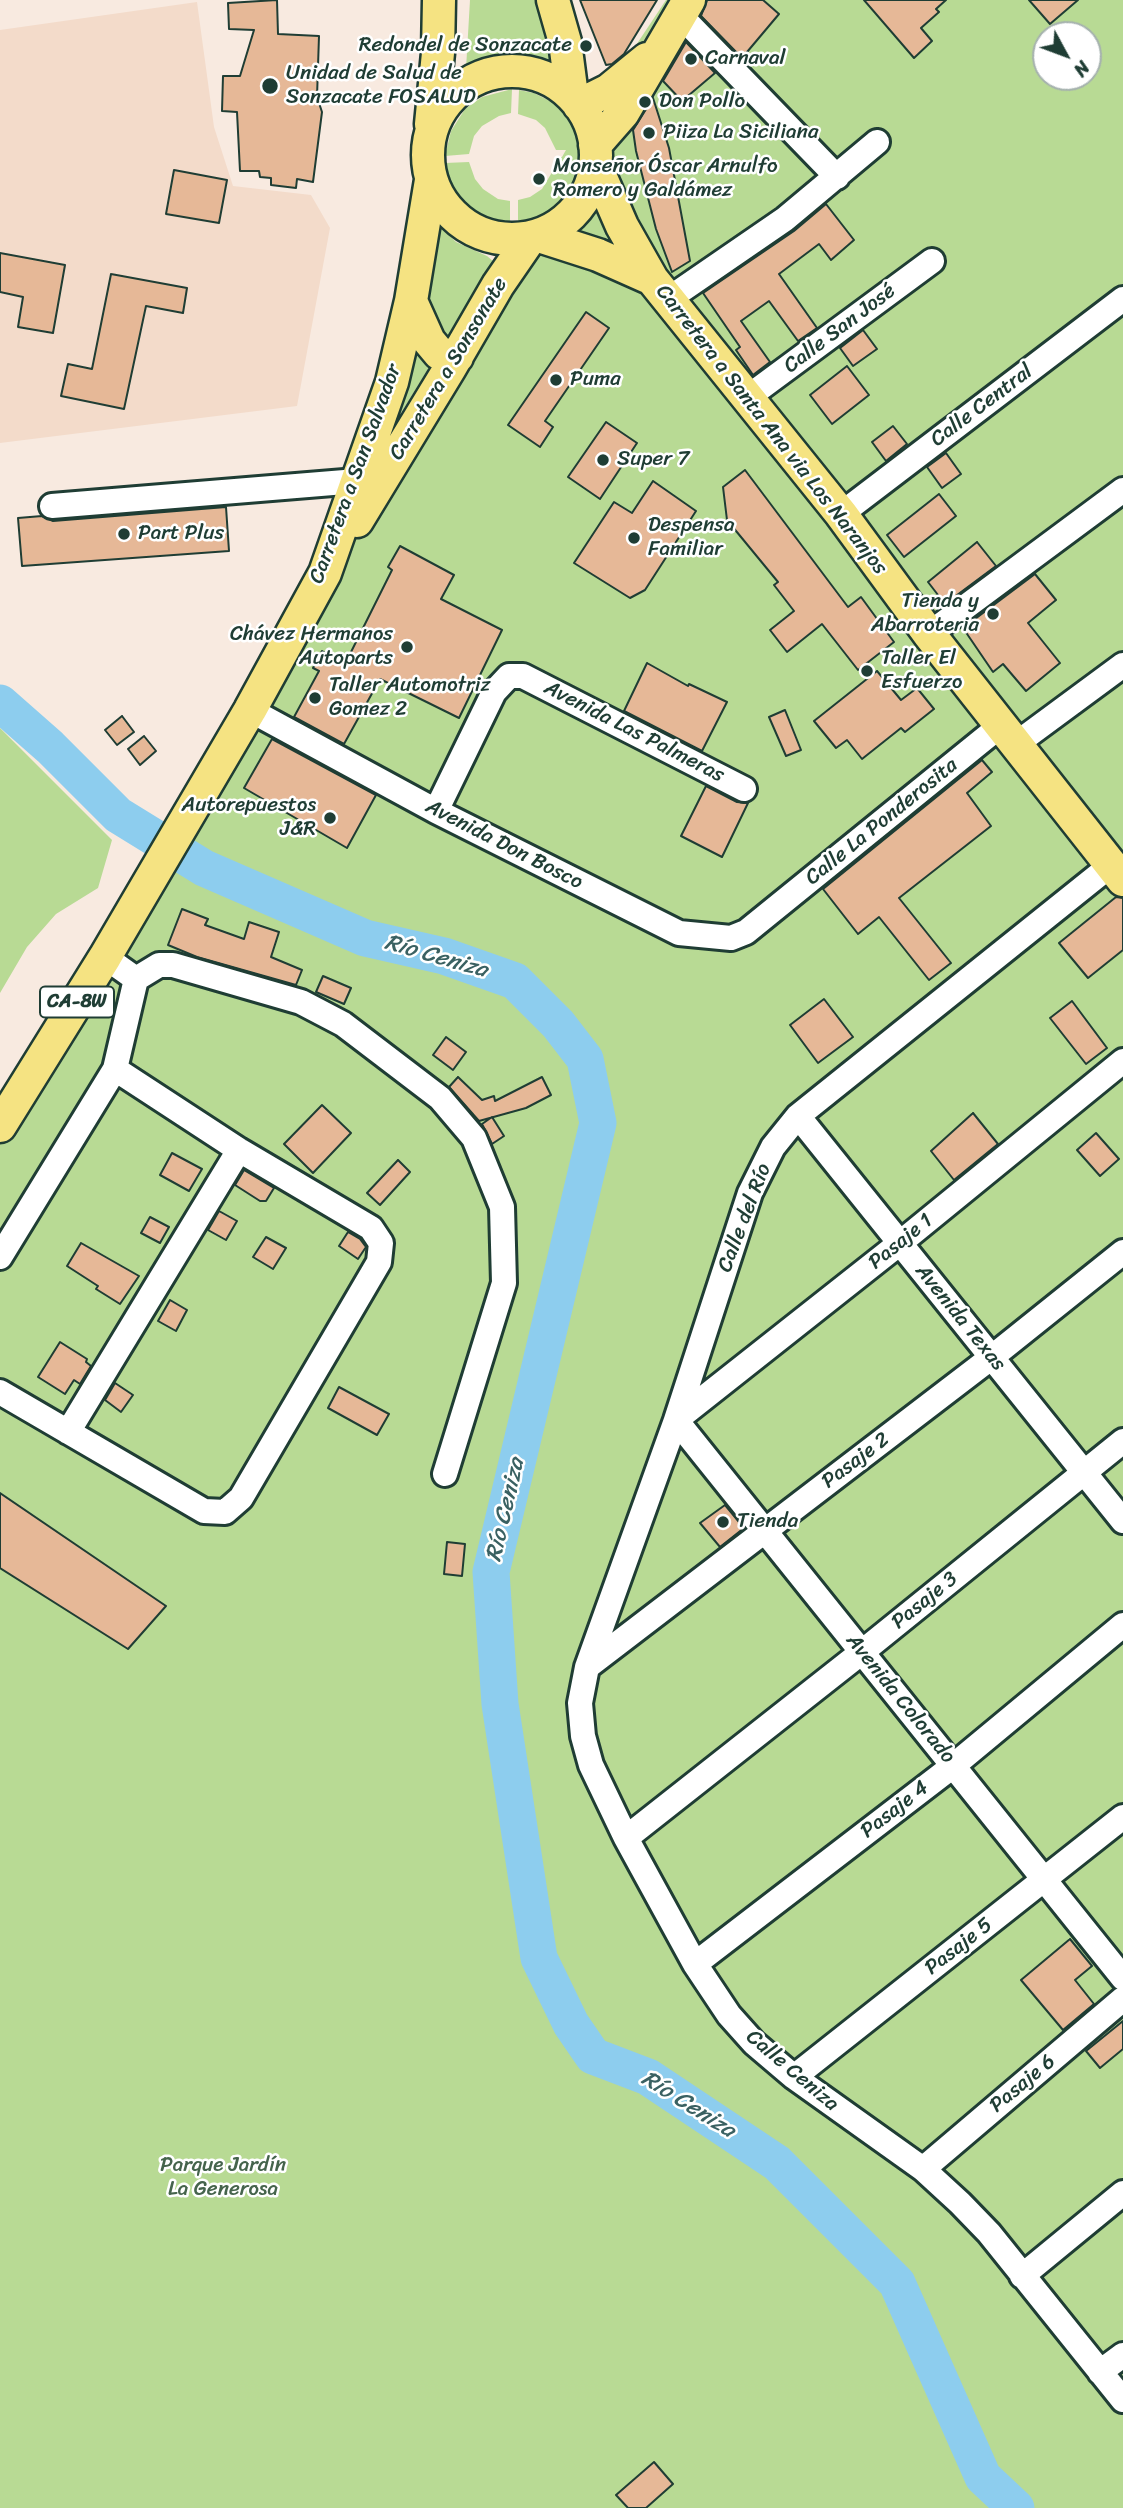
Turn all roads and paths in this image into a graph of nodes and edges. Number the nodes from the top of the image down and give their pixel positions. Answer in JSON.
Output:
{"nodes":[{"id":1,"x":439,"y":0,"type":"edge"},
{"id":2,"x":553,"y":0,"type":"edge"},
{"id":3,"x":685,"y":8,"type":"edge"},
{"id":4,"x":660,"y":47,"type":"junction"},
{"id":5,"x":576,"y":101,"type":"junction"},
{"id":6,"x":431,"y":132,"type":"junction"},
{"id":7,"x":877,"y":142,"type":"dead end"},
{"id":8,"x":595,"y":154,"type":"junction"},
{"id":9,"x":836,"y":177,"type":"junction"},
{"id":10,"x":431,"y":180,"type":"junction"},
{"id":11,"x":535,"y":236,"type":"junction"},
{"id":12,"x":932,"y":261,"type":"dead end"},
{"id":13,"x":661,"y":288,"type":"junction"},
{"id":14,"x":1123,"y":299,"type":"edge"},
{"id":15,"x":411,"y":301,"type":"junction"},
{"id":16,"x":457,"y":357,"type":"junction"},
{"id":17,"x":748,"y":397,"type":"junction"},
{"id":18,"x":357,"y":481,"type":"junction"},
{"id":19,"x":1123,"y":490,"type":"edge"},
{"id":20,"x":52,"y":506,"type":"dead end"},
{"id":21,"x":841,"y":514,"type":"junction"},
{"id":22,"x":325,"y":573,"type":"junction"},
{"id":23,"x":929,"y":634,"type":"junction"},
{"id":24,"x":1123,"y":665,"type":"edge"},
{"id":25,"x":250,"y":710,"type":"junction"},
{"id":26,"x":1008,"y":735,"type":"junction"},
{"id":27,"x":744,"y":789,"type":"dead end"},
{"id":28,"x":436,"y":811,"type":"junction"},
{"id":29,"x":1117,"y":873,"type":"edge"},
{"id":30,"x":764,"y":918,"type":"joint"},
{"id":31,"x":105,"y":957,"type":"junction"},
{"id":32,"x":136,"y":978,"type":"junction"},
{"id":33,"x":1123,"y":1061,"type":"edge"},
{"id":34,"x":115,"y":1069,"type":"junction"},
{"id":35,"x":798,"y":1116,"type":"junction"},
{"id":36,"x":0,"y":1126,"type":"edge"},
{"id":37,"x":239,"y":1150,"type":"junction"},
{"id":38,"x":900,"y":1243,"type":"junction"},
{"id":39,"x":1123,"y":1252,"type":"edge"},
{"id":40,"x":0,"y":1257,"type":"edge"},
{"id":41,"x":992,"y":1357,"type":"junction"},
{"id":42,"x":0,"y":1392,"type":"edge"},
{"id":43,"x":676,"y":1420,"type":"junction"},
{"id":44,"x":68,"y":1432,"type":"junction"},
{"id":45,"x":1123,"y":1441,"type":"edge"},
{"id":46,"x":1084,"y":1472,"type":"junction"},
{"id":47,"x":446,"y":1474,"type":"dead end"},
{"id":48,"x":1123,"y":1521,"type":"edge"},
{"id":49,"x":764,"y":1530,"type":"junction"},
{"id":50,"x":1123,"y":1625,"type":"edge"},
{"id":51,"x":862,"y":1652,"type":"junction"},
{"id":52,"x":587,"y":1667,"type":"junction"},
{"id":53,"x":953,"y":1766,"type":"junction"},
{"id":54,"x":1123,"y":1817,"type":"edge"},
{"id":55,"x":626,"y":1838,"type":"junction"},
{"id":56,"x":1044,"y":1880,"type":"junction"},
{"id":57,"x":695,"y":1964,"type":"junction"},
{"id":58,"x":1123,"y":1978,"type":"edge"},
{"id":59,"x":1123,"y":1999,"type":"edge"},
{"id":60,"x":794,"y":2077,"type":"junction"},
{"id":61,"x":923,"y":2169,"type":"junction"},
{"id":62,"x":1123,"y":2193,"type":"edge"},
{"id":63,"x":1022,"y":2276,"type":"junction"},
{"id":64,"x":1123,"y":2355,"type":"edge"},
{"id":65,"x":1100,"y":2372,"type":"junction"},
{"id":66,"x":1123,"y":2400,"type":"edge"}],
"edges":[{"from":1,"to":6,"type":"main road"},
{"from":2,"to":5,"type":"main road"},
{"from":3,"to":4,"type":"main road"},
{"from":3,"to":9,"type":"street"},
{"from":4,"to":5,"type":"main road"},
{"from":4,"to":8,"type":"main road"},
{"from":5,"to":6,"type":"main road"},
{"from":5,"to":8,"type":"main road"},
{"from":6,"to":10,"type":"main road"},
{"from":7,"to":9,"type":"street"},
{"from":8,"to":11,"type":"main road"},
{"from":8,"to":13,"type":"main road","name":"Carretera a Santa Ana via Los Naranjos"},
{"from":9,"to":13,"type":"street"},
{"from":10,"to":11,"type":"main road"},
{"from":10,"to":15,"type":"main road","name":"Carretera a San Salvador"},
{"from":11,"to":13,"type":"main road"},
{"from":11,"to":16,"type":"main road","name":"Carretera a Sonsonate"},
{"from":12,"to":17,"type":"street","name":"Calle San José"},
{"from":13,"to":17,"type":"main road","name":"Carretera a Santa Ana via Los Naranjos"},
{"from":14,"to":21,"type":"street","name":"Calle Central"},
{"from":15,"to":16,"type":"main road"},
{"from":15,"to":18,"type":"main road","name":"Carretera a San Salvador"},
{"from":16,"to":22,"type":"main road","name":"Carretera a Sonsonate"},
{"from":17,"to":21,"type":"main road","name":"Carretera a Santa Ana via Los Naranjos"},
{"from":18,"to":20,"type":"street"},
{"from":18,"to":22,"type":"main road","name":"Carretera a San Salvador"},
{"from":19,"to":23,"type":"street"},
{"from":21,"to":23,"type":"main road","name":"Carretera a Santa Ana via Los Naranjos"},
{"from":22,"to":25,"type":"main road","name":"Carretera a San Salvador"},
{"from":23,"to":26,"type":"main road","name":"Carretera a Santa Ana via Los Naranjos"},
{"from":24,"to":26,"type":"street","name":"Calle La Ponderosita"},
{"from":25,"to":28,"type":"street","name":"Avenida Don Bosco"},
{"from":25,"to":31,"type":"main road","name":"Carretera a San Salvador","number":"CA-8W"},
{"from":26,"to":29,"type":"main road","name":"Carretera a Santa Ana via Los Naranjos"},
{"from":26,"to":30,"type":"street","name":"Calle La Ponderosita"},
{"from":27,"to":28,"type":"street","name":"Avenida Las Palmeras"},
{"from":28,"to":30,"type":"street","name":"Avenida Don Bosco"},
{"from":29,"to":35,"type":"street","name":"Calle del Río"},
{"from":31,"to":32,"type":"street"},
{"from":31,"to":36,"type":"main road","number":"CA-8W"},
{"from":32,"to":34,"type":"street"},
{"from":32,"to":47,"type":"street"},
{"from":33,"to":38,"type":"street","name":"Pasaje 1"},
{"from":34,"to":37,"type":"street"},
{"from":34,"to":40,"type":"street"},
{"from":35,"to":38,"type":"street","name":"Avenida Texas"},
{"from":35,"to":43,"type":"street","name":"Calle del Río"},
{"from":37,"to":44,"type":"street"},
{"from":37,"to":44,"type":"street"},
{"from":38,"to":41,"type":"street","name":"Avenida Texas"},
{"from":38,"to":43,"type":"street","name":"Pasaje 1"},
{"from":39,"to":41,"type":"street","name":"Pasaje 2"},
{"from":41,"to":46,"type":"street","name":"Avenida Texas"},
{"from":41,"to":49,"type":"street","name":"Pasaje 2"},
{"from":42,"to":44,"type":"street"},
{"from":43,"to":49,"type":"street","name":"Avenida Colorado"},
{"from":43,"to":52,"type":"street","name":"Calle del Río"},
{"from":45,"to":46,"type":"street","name":"Pasaje 3"},
{"from":46,"to":48,"type":"street","name":"Avenida Texas"},
{"from":46,"to":51,"type":"street","name":"Pasaje 3"},
{"from":49,"to":51,"type":"street","name":"Avenida Colorado"},
{"from":49,"to":52,"type":"street","name":"Pasaje 2"},
{"from":50,"to":53,"type":"street","name":"Pasaje 4"},
{"from":51,"to":53,"type":"street","name":"Avenida Colorado"},
{"from":51,"to":55,"type":"street","name":"Pasaje 3"},
{"from":52,"to":55,"type":"street","name":"Calle Ceniza"},
{"from":53,"to":56,"type":"street","name":"Avenida Colorado"},
{"from":53,"to":57,"type":"street","name":"Pasaje 4"},
{"from":54,"to":56,"type":"street","name":"Pasaje 5"},
{"from":55,"to":57,"type":"street","name":"Calle Ceniza"},
{"from":56,"to":58,"type":"street","name":"Avenida Colorado"},
{"from":56,"to":60,"type":"street","name":"Pasaje 5"},
{"from":57,"to":60,"type":"street","name":"Calle Ceniza"},
{"from":59,"to":61,"type":"street","name":"Pasaje 6"},
{"from":60,"to":61,"type":"street","name":"Calle Ceniza"},
{"from":61,"to":63,"type":"street","name":"Calle Ceniza"},
{"from":62,"to":63,"type":"street"},
{"from":63,"to":65,"type":"street","name":"Calle Ceniza"},
{"from":64,"to":65,"type":"street"},
{"from":65,"to":66,"type":"street","name":"Calle Ceniza"}]}
